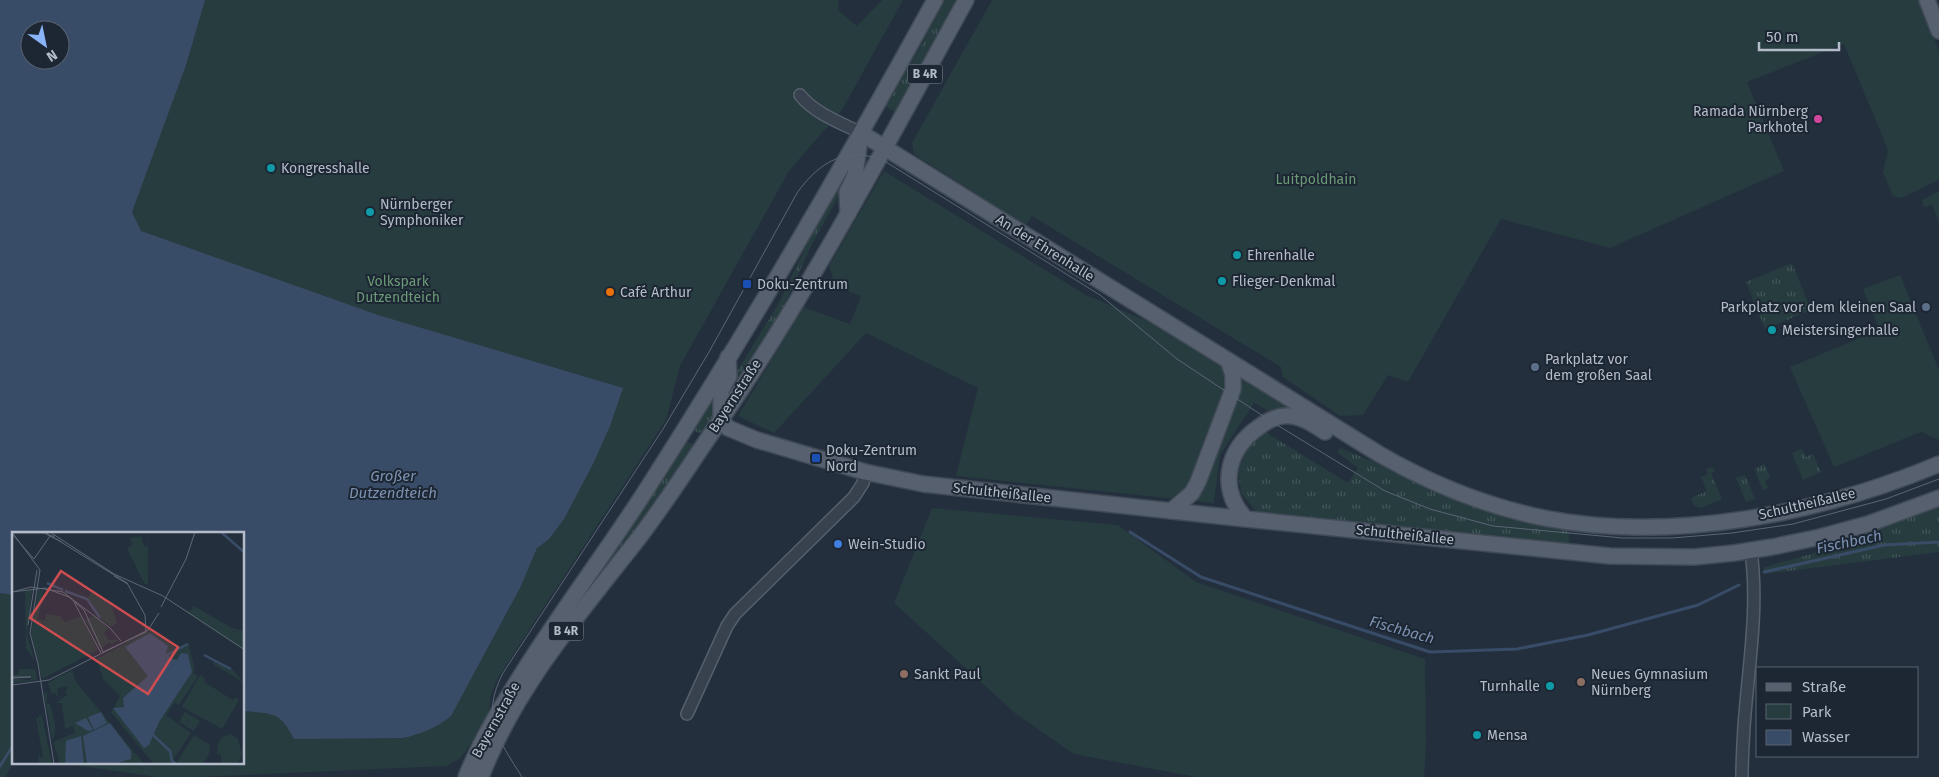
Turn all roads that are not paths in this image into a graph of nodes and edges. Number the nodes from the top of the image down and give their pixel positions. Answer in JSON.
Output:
{"nodes":[{"id":1,"x":935,"y":0,"type":"edge"},
{"id":2,"x":966,"y":0,"type":"edge"},
{"id":3,"x":1927,"y":0,"type":"edge"},
{"id":4,"x":1939,"y":31,"type":"edge"},
{"id":5,"x":912,"y":42,"type":"junction"},
{"id":6,"x":934,"y":58,"type":"junction"},
{"id":7,"x":800,"y":95,"type":"dead end"},
{"id":8,"x":861,"y":133,"type":"junction"},
{"id":9,"x":885,"y":149,"type":"junction"},
{"id":10,"x":848,"y":214,"type":"junction"},
{"id":11,"x":728,"y":357,"type":"junction"},
{"id":12,"x":1229,"y":363,"type":"junction"},
{"id":13,"x":721,"y":420,"type":"junction"},
{"id":14,"x":1348,"y":435,"type":"junction"},
{"id":15,"x":1939,"y":464,"type":"edge"},
{"id":16,"x":865,"y":472,"type":"junction"},
{"id":17,"x":1939,"y":498,"type":"edge"},
{"id":18,"x":1171,"y":511,"type":"junction"},
{"id":19,"x":1246,"y":519,"type":"junction"},
{"id":20,"x":1751,"y":551,"type":"junction"},
{"id":21,"x":688,"y":714,"type":"dead end"},
{"id":22,"x":466,"y":777,"type":"edge"},
{"id":23,"x":481,"y":777,"type":"edge"},
{"id":24,"x":1742,"y":777,"type":"edge"}],
"edges":[{"from":1,"to":5,"type":"main road","name":"Bayernstraße","number":"B 4R"},
{"from":2,"to":6,"type":"main road","name":"Bayernstraße","number":"B 4R"},
{"from":3,"to":4,"type":"main road"},
{"from":5,"to":6,"type":"main road"},
{"from":5,"to":8,"type":"main road","name":"Bayernstraße","number":"B 4R"},
{"from":6,"to":9,"type":"main road","name":"Bayernstraße","number":"B 4R"},
{"from":7,"to":8,"type":"street"},
{"from":8,"to":9,"type":"main road","name":"An der Ehrenhalle"},
{"from":8,"to":10,"type":"main road","number":"B 4R"},
{"from":8,"to":11,"type":"main road","name":"Bayernstraße","number":"B 4R"},
{"from":9,"to":10,"type":"main road","name":"Bayernstraße","number":"B 4R"},
{"from":9,"to":12,"type":"main road","name":"An der Ehrenhalle"},
{"from":10,"to":13,"type":"main road","name":"Bayernstraße","number":"B 4R"},
{"from":11,"to":13,"type":"main road"},
{"from":11,"to":22,"type":"main road","name":"Bayernstraße","number":"B 4R"},
{"from":12,"to":14,"type":"main road","name":"Schultheißallee"},
{"from":12,"to":18,"type":"main road"},
{"from":13,"to":16,"type":"main road","name":"Schultheißallee"},
{"from":13,"to":23,"type":"main road","name":"Bayernstraße","number":"B 4R"},
{"from":14,"to":15,"type":"main road","name":"Schultheißallee"},
{"from":14,"to":19,"type":"main road"},
{"from":16,"to":18,"type":"main road","name":"Schultheißallee"},
{"from":16,"to":21,"type":"street"},
{"from":17,"to":20,"type":"main road","name":"Schultheißallee"},
{"from":18,"to":19,"type":"main road","name":"Schultheißallee"},
{"from":19,"to":20,"type":"main road","name":"Schultheißallee"},
{"from":20,"to":24,"type":"street"}]}
